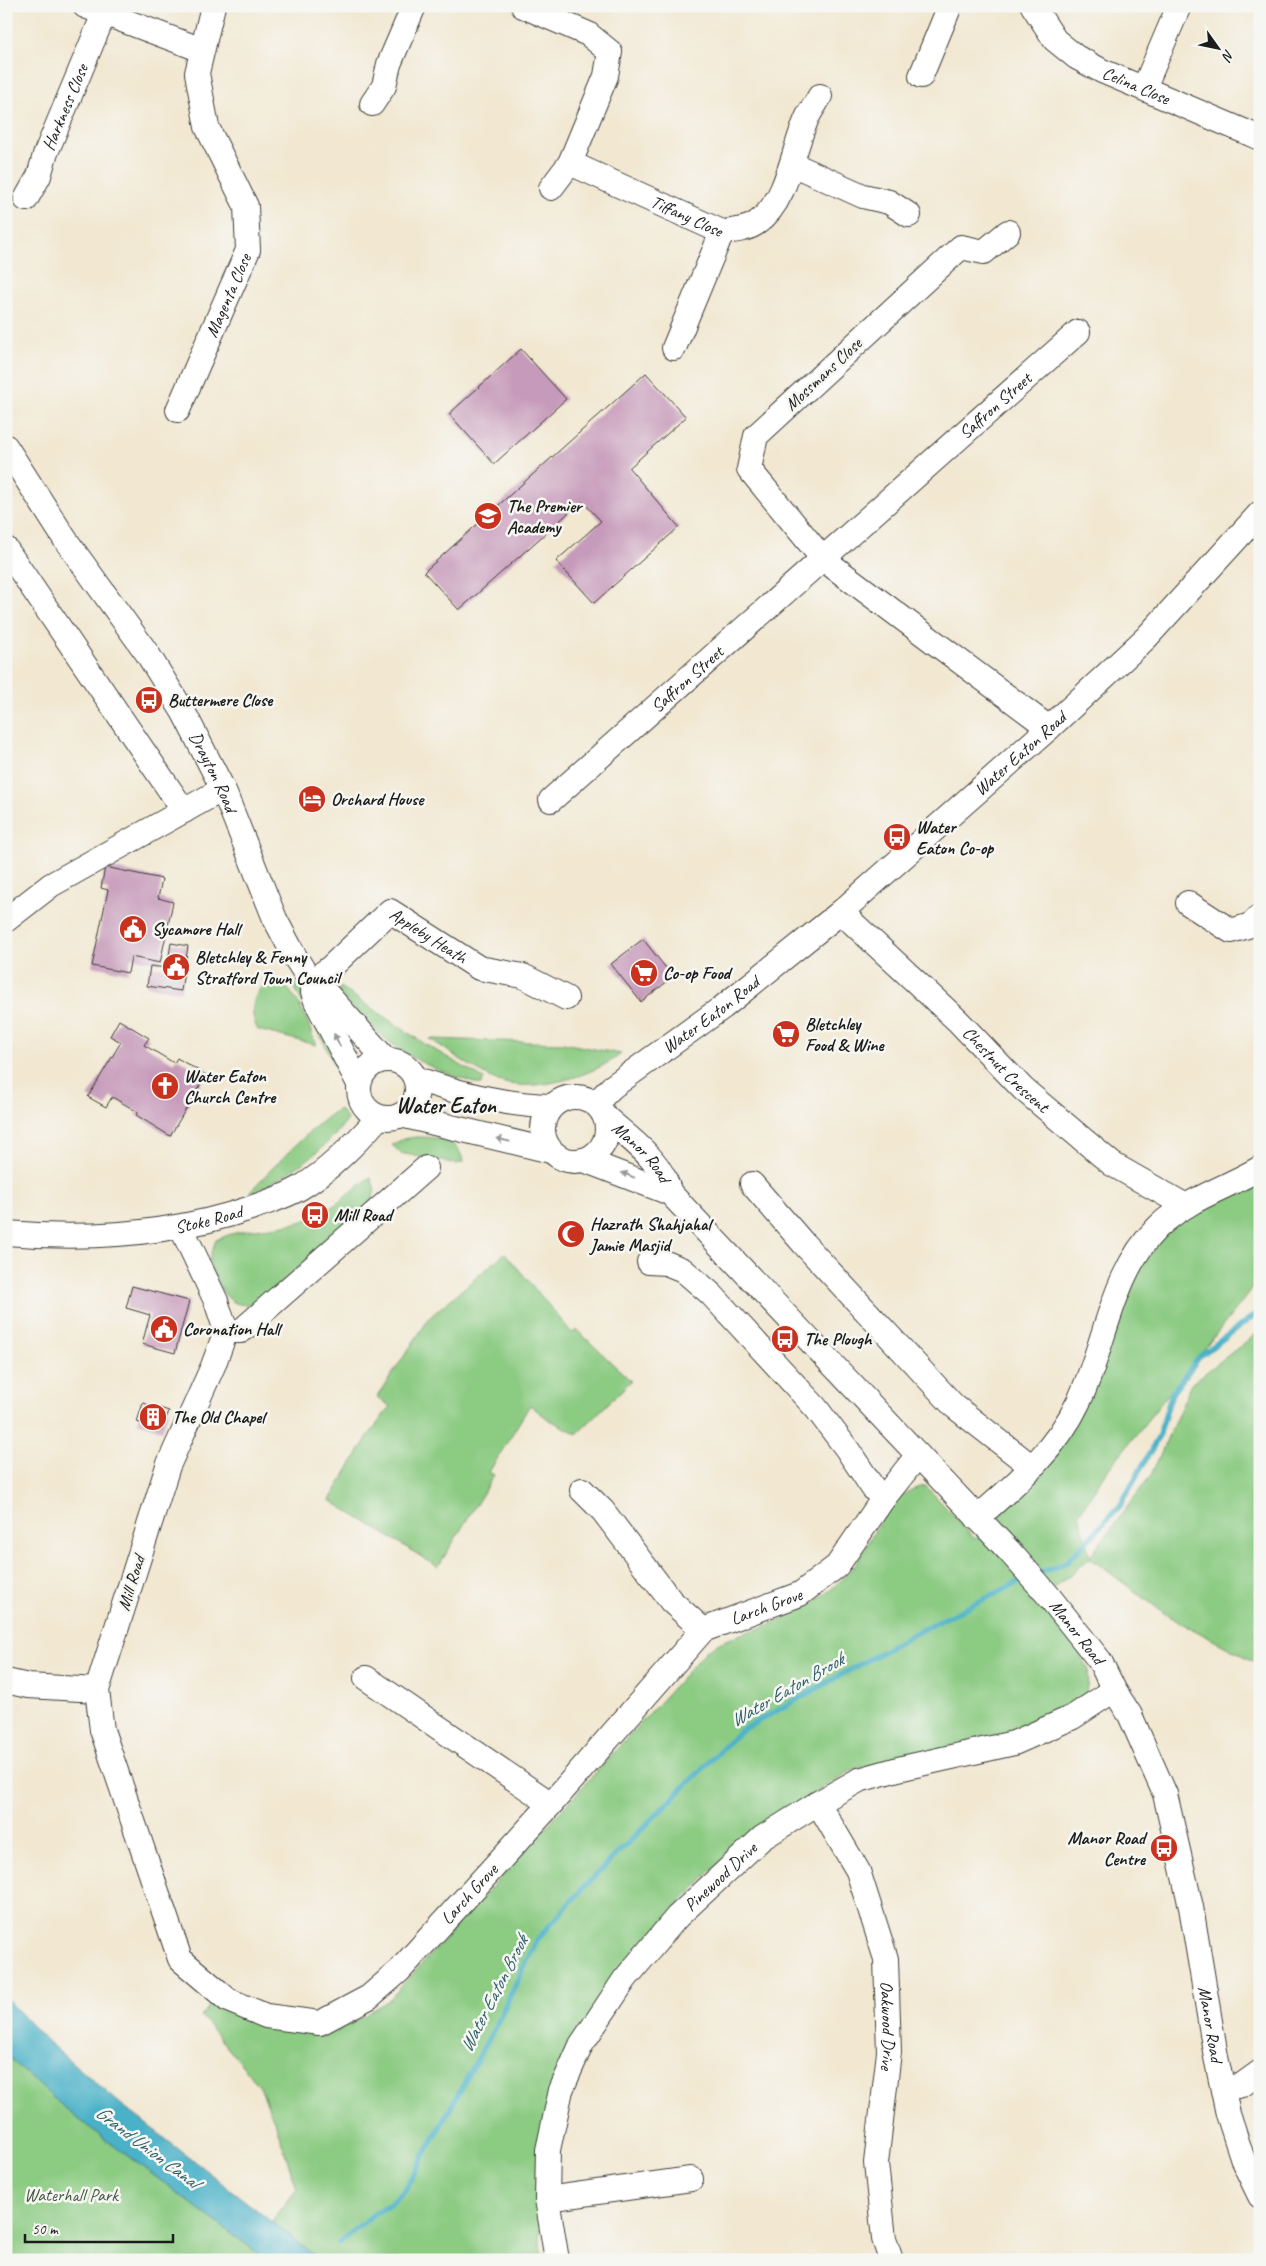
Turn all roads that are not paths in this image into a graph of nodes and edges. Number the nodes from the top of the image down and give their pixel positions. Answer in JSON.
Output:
{"nodes":[{"id":1,"x":213,"y":6,"type":"edge"},
{"id":2,"x":414,"y":6,"type":"edge"},
{"id":3,"x":523,"y":6,"type":"edge"},
{"id":4,"x":1033,"y":6,"type":"edge"},
{"id":5,"x":1179,"y":6,"type":"edge"},
{"id":6,"x":949,"y":7,"type":"edge"},
{"id":7,"x":95,"y":10,"type":"edge"},
{"id":8,"x":202,"y":50,"type":"junction"},
{"id":9,"x":921,"y":76,"type":"dead end"},
{"id":10,"x":1144,"y":88,"type":"junction"},
{"id":11,"x":820,"y":96,"type":"dead end"},
{"id":12,"x":372,"y":104,"type":"dead end"},
{"id":13,"x":1260,"y":138,"type":"edge"},
{"id":14,"x":570,"y":163,"type":"junction"},
{"id":15,"x":792,"y":164,"type":"junction"},
{"id":16,"x":551,"y":188,"type":"dead end"},
{"id":17,"x":26,"y":199,"type":"dead end"},
{"id":18,"x":909,"y":216,"type":"dead end"},
{"id":19,"x":722,"y":232,"type":"junction"},
{"id":20,"x":1008,"y":232,"type":"dead end"},
{"id":21,"x":1078,"y":332,"type":"dead end"},
{"id":22,"x":674,"y":348,"type":"dead end"},
{"id":23,"x":178,"y":410,"type":"dead end"},
{"id":24,"x":6,"y":447,"type":"edge"},
{"id":25,"x":1260,"y":513,"type":"edge"},
{"id":26,"x":6,"y":549,"type":"edge"},
{"id":27,"x":824,"y":559,"type":"junction"},
{"id":28,"x":1049,"y":728,"type":"junction"},
{"id":29,"x":223,"y":789,"type":"junction"},
{"id":30,"x":550,"y":800,"type":"dead end"},
{"id":31,"x":184,"y":811,"type":"junction"},
{"id":32,"x":1188,"y":903,"type":"dead end"},
{"id":33,"x":841,"y":912,"type":"junction"},
{"id":34,"x":1260,"y":916,"type":"edge"},
{"id":35,"x":6,"y":920,"type":"edge"},
{"id":36,"x":312,"y":984,"type":"junction"},
{"id":37,"x":566,"y":998,"type":"dead end"},
{"id":38,"x":386,"y":1060,"type":"junction"},
{"id":39,"x":415,"y":1078,"type":"junction"},
{"id":40,"x":359,"y":1084,"type":"junction"},
{"id":41,"x":551,"y":1106,"type":"junction"},
{"id":42,"x":600,"y":1110,"type":"junction"},
{"id":43,"x":390,"y":1116,"type":"junction"},
{"id":44,"x":551,"y":1151,"type":"junction"},
{"id":45,"x":584,"y":1160,"type":"junction"},
{"id":46,"x":426,"y":1168,"type":"dead end"},
{"id":47,"x":1260,"y":1168,"type":"edge"},
{"id":48,"x":752,"y":1184,"type":"dead end"},
{"id":49,"x":670,"y":1193,"type":"junction"},
{"id":50,"x":1186,"y":1206,"type":"junction"},
{"id":51,"x":181,"y":1227,"type":"junction"},
{"id":52,"x":6,"y":1233,"type":"edge"},
{"id":53,"x":649,"y":1262,"type":"dead end"},
{"id":54,"x":226,"y":1331,"type":"junction"},
{"id":55,"x":918,"y":1455,"type":"junction"},
{"id":56,"x":1032,"y":1468,"type":"junction"},
{"id":57,"x":582,"y":1490,"type":"dead end"},
{"id":58,"x":883,"y":1499,"type":"junction"},
{"id":59,"x":977,"y":1518,"type":"junction"},
{"id":60,"x":703,"y":1630,"type":"junction"},
{"id":61,"x":366,"y":1678,"type":"dead end"},
{"id":62,"x":6,"y":1681,"type":"edge"},
{"id":63,"x":97,"y":1690,"type":"junction"},
{"id":64,"x":1114,"y":1690,"type":"junction"},
{"id":65,"x":818,"y":1803,"type":"junction"},
{"id":66,"x":551,"y":1804,"type":"junction"},
{"id":67,"x":1260,"y":2072,"type":"edge"},
{"id":68,"x":1222,"y":2089,"type":"junction"},
{"id":69,"x":691,"y":2180,"type":"dead end"},
{"id":70,"x":1260,"y":2196,"type":"edge"},
{"id":71,"x":547,"y":2199,"type":"junction"},
{"id":72,"x":557,"y":2260,"type":"edge"},
{"id":73,"x":891,"y":2260,"type":"edge"}],
"edges":[{"from":1,"to":8,"type":"street","name":"Magenta Close"},
{"from":2,"to":12,"type":"street"},
{"from":3,"to":14,"type":"street"},
{"from":4,"to":10,"type":"street","name":"Celina Close"},
{"from":5,"to":10,"type":"street"},
{"from":6,"to":9,"type":"street"},
{"from":7,"to":8,"type":"street","name":"Harkness Close"},
{"from":7,"to":17,"type":"street","name":"Harkness Close"},
{"from":8,"to":23,"type":"street","name":"Magenta Close"},
{"from":10,"to":13,"type":"street","name":"Celina Close"},
{"from":11,"to":15,"type":"street","name":"Tiffany Close"},
{"from":14,"to":16,"type":"street"},
{"from":14,"to":19,"type":"street","name":"Tiffany Close"},
{"from":15,"to":18,"type":"street"},
{"from":15,"to":19,"type":"street","name":"Tiffany Close"},
{"from":19,"to":22,"type":"street"},
{"from":20,"to":27,"type":"street","name":"Mossmans Close"},
{"from":21,"to":27,"type":"street","name":"Saffron Street"},
{"from":24,"to":29,"type":"street","name":"Drayton Road"},
{"from":25,"to":28,"type":"street","name":"Water Eaton Road"},
{"from":26,"to":31,"type":"street"},
{"from":27,"to":28,"type":"street"},
{"from":27,"to":30,"type":"street","name":"Saffron Street"},
{"from":28,"to":33,"type":"street","name":"Water Eaton Road"},
{"from":29,"to":31,"type":"street"},
{"from":29,"to":36,"type":"street","name":"Drayton Road"},
{"from":31,"to":35,"type":"street"},
{"from":32,"to":34,"type":"street"},
{"from":33,"to":42,"type":"street","name":"Water Eaton Road"},
{"from":33,"to":50,"type":"street","name":"Chestnut Crescent"},
{"from":36,"to":37,"type":"street","name":"Appleby Heath"},
{"from":36,"to":38,"type":"street","name":"Drayton Road"},
{"from":40,"to":36,"type":"street","name":"Drayton Road","one_way":true},
{"from":38,"to":39,"type":"street"},
{"from":38,"to":40,"type":"street"},
{"from":39,"to":41,"type":"street"},
{"from":39,"to":43,"type":"street"},
{"from":40,"to":43,"type":"street"},
{"from":41,"to":42,"type":"street"},
{"from":41,"to":44,"type":"street"},
{"from":42,"to":45,"type":"street"},
{"from":42,"to":49,"type":"street","name":"Manor Road"},
{"from":44,"to":43,"type":"street","one_way":true},
{"from":43,"to":51,"type":"street","name":"Stoke Road"},
{"from":44,"to":45,"type":"street"},
{"from":49,"to":45,"type":"street","name":"Manor Road","one_way":true},
{"from":46,"to":54,"type":"street"},
{"from":47,"to":50,"type":"street"},
{"from":48,"to":56,"type":"street"},
{"from":49,"to":55,"type":"street","name":"Manor Road"},
{"from":50,"to":56,"type":"street"},
{"from":51,"to":52,"type":"street","name":"Stoke Road"},
{"from":51,"to":54,"type":"street"},
{"from":53,"to":58,"type":"street"},
{"from":54,"to":63,"type":"street","name":"Mill Road"},
{"from":55,"to":58,"type":"street","name":"Larch Grove"},
{"from":55,"to":59,"type":"street","name":"Manor Road"},
{"from":56,"to":59,"type":"street"},
{"from":57,"to":60,"type":"street"},
{"from":58,"to":60,"type":"street","name":"Larch Grove"},
{"from":59,"to":64,"type":"street","name":"Manor Road"},
{"from":60,"to":66,"type":"street","name":"Larch Grove"},
{"from":61,"to":66,"type":"street"},
{"from":62,"to":63,"type":"street"},
{"from":63,"to":66,"type":"street","name":"Larch Grove"},
{"from":64,"to":65,"type":"street","name":"Pinewood Drive"},
{"from":64,"to":68,"type":"street","name":"Manor Road"},
{"from":65,"to":71,"type":"street","name":"Pinewood Drive"},
{"from":65,"to":73,"type":"street","name":"Oakwood Drive"},
{"from":67,"to":68,"type":"street"},
{"from":68,"to":70,"type":"street","name":"Manor Road"},
{"from":69,"to":71,"type":"street"},
{"from":71,"to":72,"type":"street","name":"Pinewood Drive"}]}
